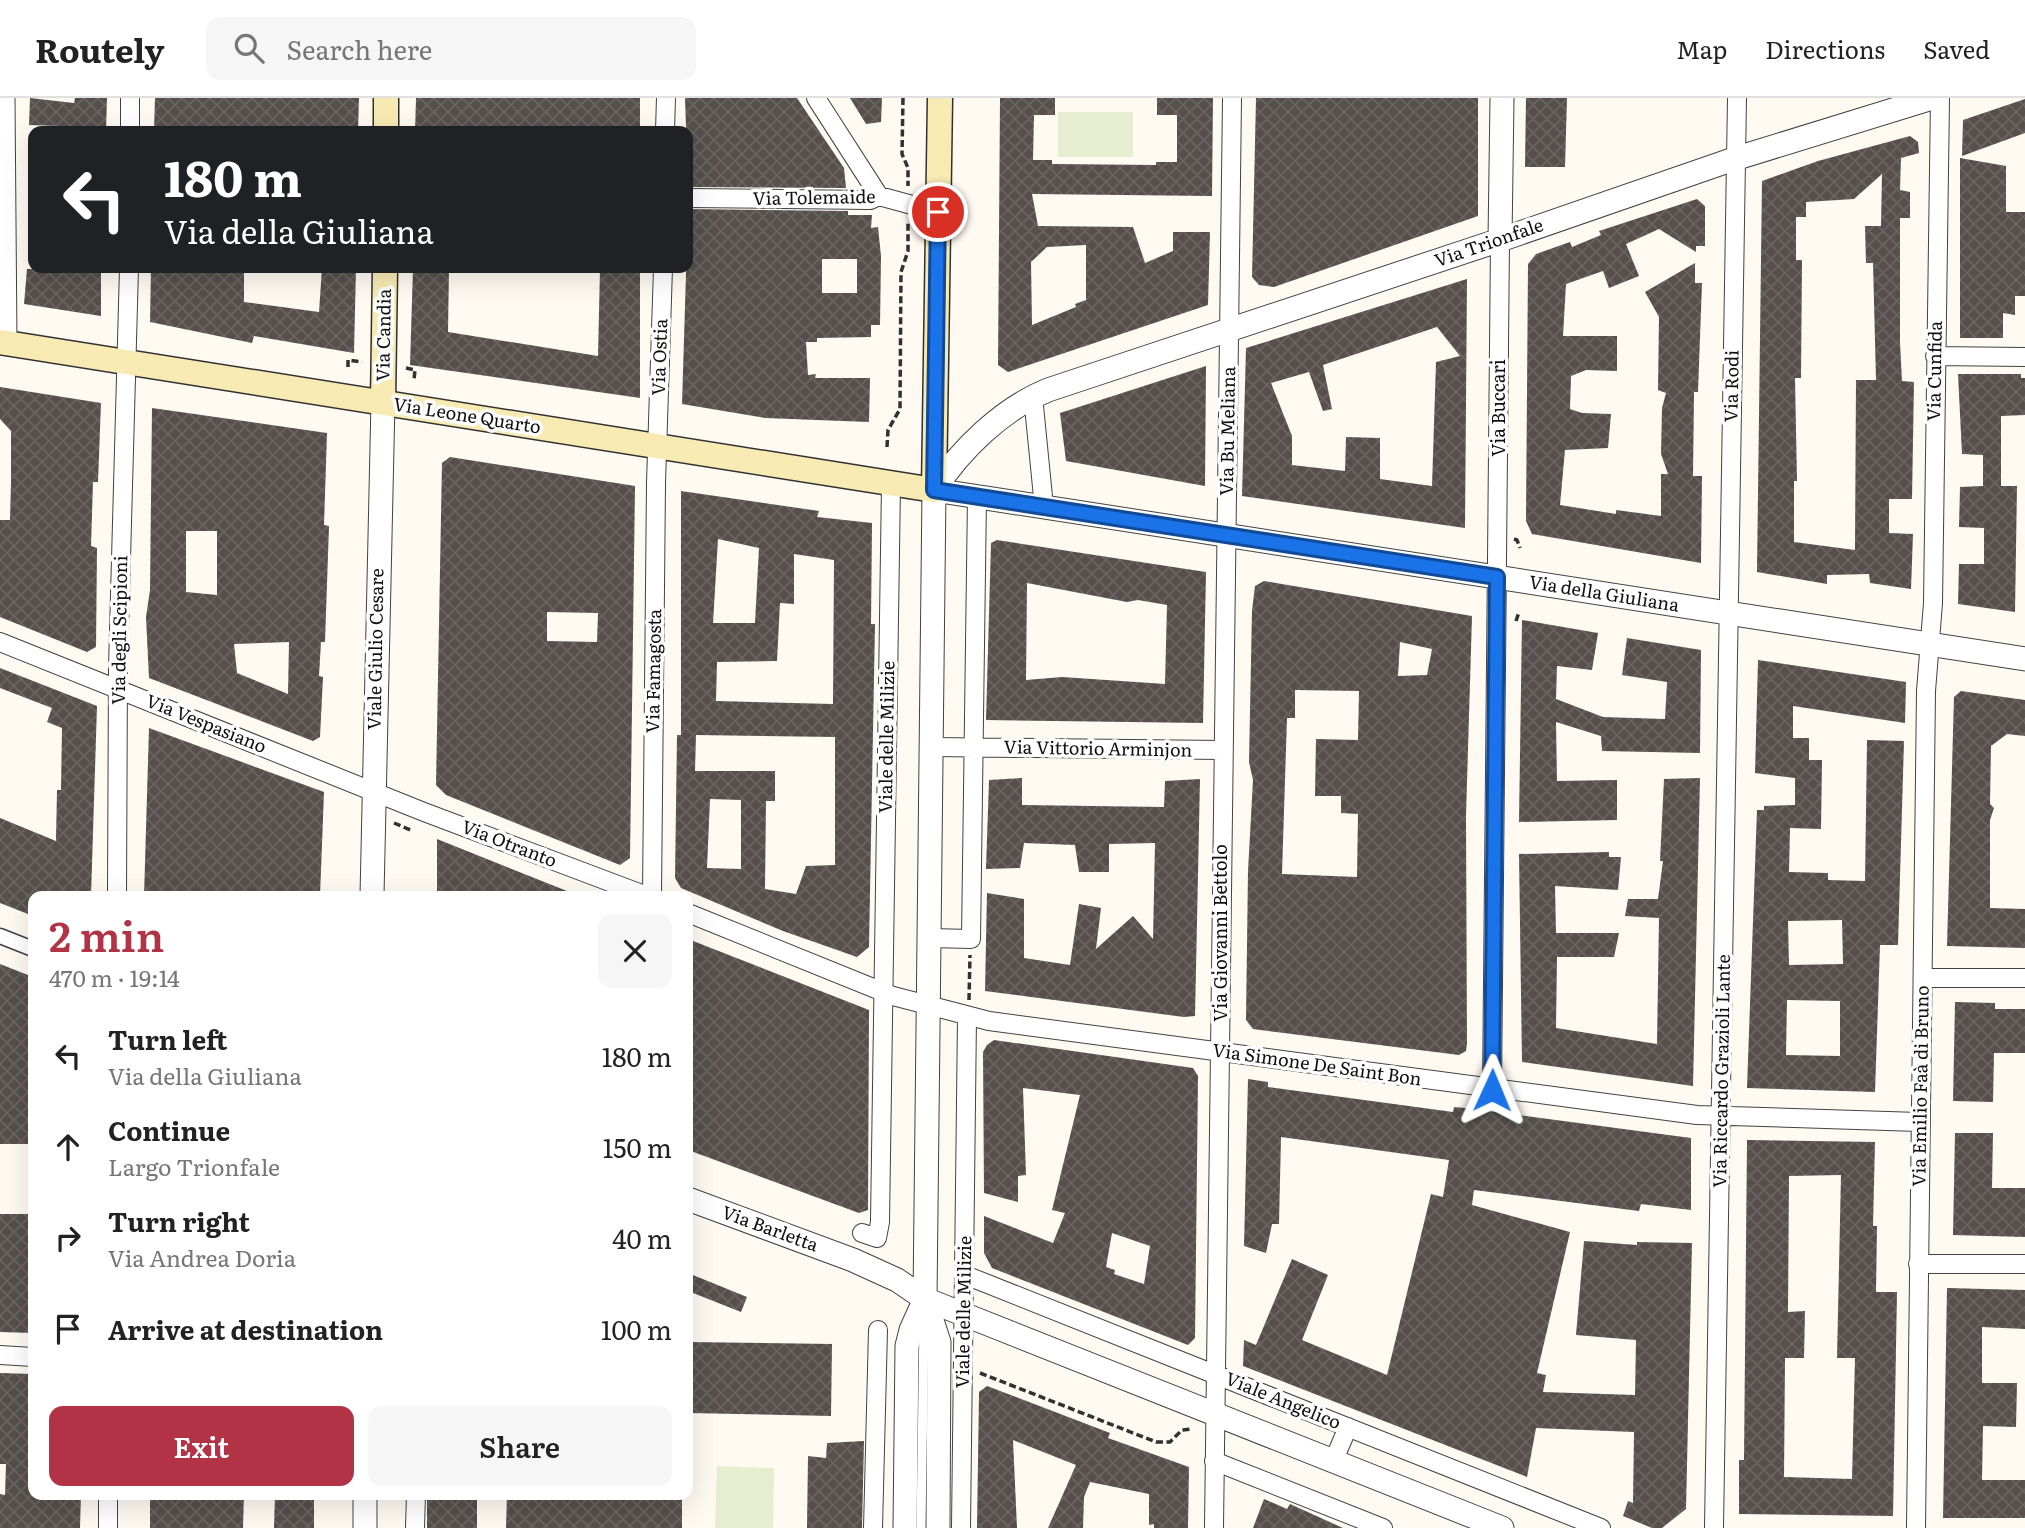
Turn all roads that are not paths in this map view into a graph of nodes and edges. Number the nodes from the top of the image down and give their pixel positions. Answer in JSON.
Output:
{"nodes":[{"id":1,"x":3,"y":98,"type":"edge"},
{"id":2,"x":130,"y":98,"type":"edge"},
{"id":3,"x":386,"y":98,"type":"edge"},
{"id":4,"x":666,"y":98,"type":"edge"},
{"id":5,"x":816,"y":98,"type":"edge"},
{"id":6,"x":940,"y":98,"type":"edge"},
{"id":7,"x":1231,"y":98,"type":"edge"},
{"id":8,"x":1502,"y":98,"type":"edge"},
{"id":9,"x":1737,"y":98,"type":"edge"},
{"id":10,"x":1931,"y":98,"type":"edge"},
{"id":11,"x":1940,"y":98,"type":"edge"},
{"id":12,"x":130,"y":126,"type":"edge"},
{"id":13,"x":386,"y":126,"type":"edge"},
{"id":14,"x":665,"y":126,"type":"edge"},
{"id":15,"x":1734,"y":159,"type":"junction"},
{"id":16,"x":879,"y":196,"type":"junction"},
{"id":17,"x":693,"y":198,"type":"edge"},
{"id":18,"x":938,"y":212,"type":"junction"},
{"id":19,"x":1500,"y":240,"type":"junction"},
{"id":20,"x":129,"y":273,"type":"edge"},
{"id":21,"x":385,"y":273,"type":"edge"},
{"id":22,"x":663,"y":273,"type":"edge"},
{"id":23,"x":1229,"y":328,"type":"junction"},
{"id":24,"x":3,"y":343,"type":"edge"},
{"id":25,"x":1935,"y":356,"type":"junction"},
{"id":26,"x":2025,"y":357,"type":"edge"},
{"id":27,"x":128,"y":364,"type":"junction"},
{"id":28,"x":1041,"y":393,"type":"junction"},
{"id":29,"x":383,"y":402,"type":"junction"},
{"id":30,"x":657,"y":447,"type":"junction"},
{"id":31,"x":891,"y":484,"type":"junction"},
{"id":32,"x":934,"y":490,"type":"junction"},
{"id":33,"x":977,"y":497,"type":"junction"},
{"id":34,"x":1052,"y":508,"type":"junction"},
{"id":35,"x":1227,"y":534,"type":"junction"},
{"id":36,"x":1497,"y":577,"type":"junction"},
{"id":37,"x":1729,"y":613,"type":"junction"},
{"id":38,"x":0,"y":642,"type":"edge"},
{"id":39,"x":1930,"y":645,"type":"junction"},
{"id":40,"x":2025,"y":659,"type":"edge"},
{"id":41,"x":119,"y":690,"type":"junction"},
{"id":42,"x":932,"y":747,"type":"junction"},
{"id":43,"x":974,"y":747,"type":"junction"},
{"id":44,"x":1222,"y":750,"type":"junction"},
{"id":45,"x":373,"y":790,"type":"junction"},
{"id":46,"x":117,"y":891,"type":"edge"},
{"id":47,"x":372,"y":891,"type":"edge"},
{"id":48,"x":634,"y":891,"type":"edge"},
{"id":49,"x":652,"y":891,"type":"edge"},
{"id":50,"x":693,"y":915,"type":"edge"},
{"id":51,"x":0,"y":936,"type":"edge"},
{"id":52,"x":930,"y":937,"type":"junction"},
{"id":53,"x":28,"y":947,"type":"edge"},
{"id":54,"x":1924,"y":978,"type":"junction"},
{"id":55,"x":2025,"y":978,"type":"edge"},
{"id":56,"x":882,"y":991,"type":"junction"},
{"id":57,"x":929,"y":1006,"type":"junction"},
{"id":58,"x":967,"y":1017,"type":"junction"},
{"id":59,"x":1220,"y":1051,"type":"junction"},
{"id":60,"x":1492,"y":1090,"type":"junction"},
{"id":61,"x":1722,"y":1117,"type":"junction"},
{"id":62,"x":1919,"y":1122,"type":"junction"},
{"id":63,"x":693,"y":1201,"type":"edge"},
{"id":64,"x":869,"y":1236,"type":"dead end"},
{"id":65,"x":1918,"y":1264,"type":"junction"},
{"id":66,"x":2025,"y":1264,"type":"edge"},
{"id":67,"x":965,"y":1275,"type":"junction"},
{"id":68,"x":925,"y":1299,"type":"junction"},
{"id":69,"x":964,"y":1315,"type":"junction"},
{"id":70,"x":878,"y":1330,"type":"dead end"},
{"id":71,"x":0,"y":1355,"type":"edge"},
{"id":72,"x":28,"y":1357,"type":"edge"},
{"id":73,"x":1215,"y":1374,"type":"junction"},
{"id":74,"x":1215,"y":1415,"type":"junction"},
{"id":75,"x":1348,"y":1427,"type":"junction"},
{"id":76,"x":874,"y":1433,"type":"junction"},
{"id":77,"x":906,"y":1434,"type":"junction"},
{"id":78,"x":1214,"y":1461,"type":"junction"},
{"id":79,"x":1333,"y":1462,"type":"junction"},
{"id":80,"x":108,"y":1500,"type":"edge"},
{"id":81,"x":365,"y":1500,"type":"edge"},
{"id":82,"x":416,"y":1500,"type":"edge"},
{"id":83,"x":944,"y":1526,"type":"edge"},
{"id":84,"x":108,"y":1528,"type":"edge"},
{"id":85,"x":365,"y":1528,"type":"edge"},
{"id":86,"x":415,"y":1528,"type":"edge"},
{"id":87,"x":873,"y":1528,"type":"edge"},
{"id":88,"x":905,"y":1528,"type":"edge"},
{"id":89,"x":1214,"y":1528,"type":"edge"},
{"id":90,"x":1384,"y":1528,"type":"edge"},
{"id":91,"x":1502,"y":1528,"type":"edge"},
{"id":92,"x":1601,"y":1528,"type":"edge"},
{"id":93,"x":1714,"y":1528,"type":"edge"},
{"id":94,"x":1916,"y":1528,"type":"edge"}],
"edges":[{"from":1,"to":24,"type":"street"},
{"from":2,"to":12,"type":"street"},
{"from":3,"to":13,"type":"main road"},
{"from":4,"to":14,"type":"street"},
{"from":5,"to":16,"type":"street"},
{"from":6,"to":18,"type":"main road"},
{"from":7,"to":23,"type":"street","name":"Via Bu Meliana"},
{"from":8,"to":19,"type":"street"},
{"from":9,"to":15,"type":"street","name":"Via Rodi"},
{"from":10,"to":15,"type":"street","name":"Via Trionfale"},
{"from":11,"to":25,"type":"street","name":"Via Cunfida"},
{"from":15,"to":19,"type":"street","name":"Via Trionfale"},
{"from":15,"to":37,"type":"street","name":"Via Rodi"},
{"from":16,"to":17,"type":"street","name":"Via Tolemaide"},
{"from":16,"to":18,"type":"street","name":"Via Tolemaide"},
{"from":18,"to":32,"type":"main road"},
{"from":19,"to":23,"type":"street","name":"Via Trionfale"},
{"from":19,"to":36,"type":"street","name":"Via Buccari"},
{"from":20,"to":27,"type":"street","name":"Via degli Scipioni"},
{"from":21,"to":29,"type":"main road","name":"Via Candia"},
{"from":22,"to":30,"type":"street","name":"Via Ostia"},
{"from":23,"to":28,"type":"street","name":"Via Trionfale"},
{"from":23,"to":35,"type":"street","name":"Via Bu Meliana"},
{"from":24,"to":27,"type":"main road","name":"Via Leone Quarto"},
{"from":25,"to":26,"type":"street"},
{"from":25,"to":39,"type":"street","name":"Via Cunfida"},
{"from":27,"to":29,"type":"main road","name":"Via Leone Quarto"},
{"from":27,"to":41,"type":"street","name":"Via degli Scipioni"},
{"from":28,"to":32,"type":"street","name":"Via Trionfale"},
{"from":28,"to":34,"type":"street"},
{"from":29,"to":30,"type":"main road","name":"Via Leone Quarto"},
{"from":29,"to":45,"type":"street","name":"Viale Giulio Cesare"},
{"from":30,"to":31,"type":"main road","name":"Via Leone Quarto"},
{"from":30,"to":49,"type":"street","name":"Via Famagosta"},
{"from":31,"to":32,"type":"main road","name":"Via Leone Quarto"},
{"from":31,"to":56,"type":"street","name":"Viale delle Milizie"},
{"from":32,"to":33,"type":"street","name":"Via della Giuliana"},
{"from":32,"to":42,"type":"street","name":"Viale delle Milizie"},
{"from":33,"to":34,"type":"street","name":"Via della Giuliana"},
{"from":33,"to":43,"type":"street"},
{"from":34,"to":35,"type":"street","name":"Via della Giuliana"},
{"from":35,"to":36,"type":"street","name":"Via della Giuliana"},
{"from":35,"to":44,"type":"street","name":"Via Giovanni Bettolo"},
{"from":36,"to":37,"type":"street","name":"Via della Giuliana"},
{"from":36,"to":60,"type":"street","name":"Via Buccari"},
{"from":37,"to":39,"type":"street","name":"Via della Giuliana"},
{"from":37,"to":61,"type":"street","name":"Via Riccardo Grazioli Lante"},
{"from":38,"to":41,"type":"street","name":"Via Vespasiano"},
{"from":39,"to":40,"type":"street","name":"Via della Giuliana"},
{"from":39,"to":54,"type":"street","name":"Via Emilio Faà di Bruno"},
{"from":41,"to":45,"type":"street","name":"Via Vespasiano"},
{"from":41,"to":46,"type":"street","name":"Via degli Scipioni"},
{"from":42,"to":43,"type":"street","name":"Via Vittorio Arminjon"},
{"from":42,"to":52,"type":"street","name":"Viale delle Milizie"},
{"from":43,"to":44,"type":"street","name":"Via Vittorio Arminjon"},
{"from":43,"to":52,"type":"street"},
{"from":44,"to":59,"type":"street","name":"Via Giovanni Bettolo"},
{"from":45,"to":47,"type":"street","name":"Viale Giulio Cesare"},
{"from":45,"to":48,"type":"street","name":"Via Otranto"},
{"from":50,"to":56,"type":"street"},
{"from":51,"to":53,"type":"street"},
{"from":52,"to":57,"type":"street","name":"Viale delle Milizie"},
{"from":54,"to":55,"type":"street"},
{"from":54,"to":62,"type":"street","name":"Via Emilio Faà di Bruno"},
{"from":56,"to":57,"type":"street"},
{"from":56,"to":64,"type":"street","name":"Viale delle Milizie"},
{"from":57,"to":58,"type":"street","name":"Via Simone De Saint Bon"},
{"from":57,"to":68,"type":"street","name":"Viale delle Milizie"},
{"from":58,"to":59,"type":"street","name":"Via Simone De Saint Bon"},
{"from":58,"to":67,"type":"street","name":"Viale delle Milizie"},
{"from":59,"to":60,"type":"street","name":"Via Simone De Saint Bon"},
{"from":59,"to":73,"type":"street","name":"Via Giovanni Bettolo"},
{"from":60,"to":61,"type":"street","name":"Via Simone De Saint Bon"},
{"from":61,"to":62,"type":"street","name":"Via Simone De Saint Bon"},
{"from":61,"to":93,"type":"street","name":"Via Riccardo Grazioli Lante"},
{"from":62,"to":65,"type":"street","name":"Via Emilio Faà di Bruno"},
{"from":63,"to":68,"type":"street","name":"Via Barletta"},
{"from":65,"to":66,"type":"street"},
{"from":65,"to":94,"type":"street","name":"Via Emilio Faà di Bruno"},
{"from":67,"to":69,"type":"street","name":"Viale delle Milizie"},
{"from":67,"to":73,"type":"street","name":"Viale Angelico"},
{"from":68,"to":69,"type":"street","name":"Via Barletta"},
{"from":68,"to":77,"type":"street","name":"Viale delle Milizie"},
{"from":68,"to":83,"type":"lane","name":"Viale delle Milizie"},
{"from":68,"to":83,"type":"street","name":"Viale delle Milizie"},
{"from":69,"to":74,"type":"street"},
{"from":69,"to":83,"type":"street","name":"Viale delle Milizie"},
{"from":70,"to":76,"type":"street"},
{"from":71,"to":72,"type":"street"},
{"from":73,"to":74,"type":"street","name":"Via Giovanni Bettolo"},
{"from":73,"to":75,"type":"street","name":"Viale Angelico"},
{"from":74,"to":78,"type":"street","name":"Via Giovanni Bettolo"},
{"from":74,"to":79,"type":"street"},
{"from":75,"to":79,"type":"street"},
{"from":75,"to":92,"type":"street","name":"Viale Angelico"},
{"from":76,"to":77,"type":"street"},
{"from":76,"to":87,"type":"street"},
{"from":77,"to":88,"type":"street","name":"Viale delle Milizie"},
{"from":78,"to":89,"type":"street","name":"Via Giovanni Bettolo"},
{"from":78,"to":90,"type":"street"},
{"from":79,"to":91,"type":"street"},
{"from":80,"to":84,"type":"street"},
{"from":81,"to":85,"type":"street"},
{"from":82,"to":86,"type":"street"}]}
